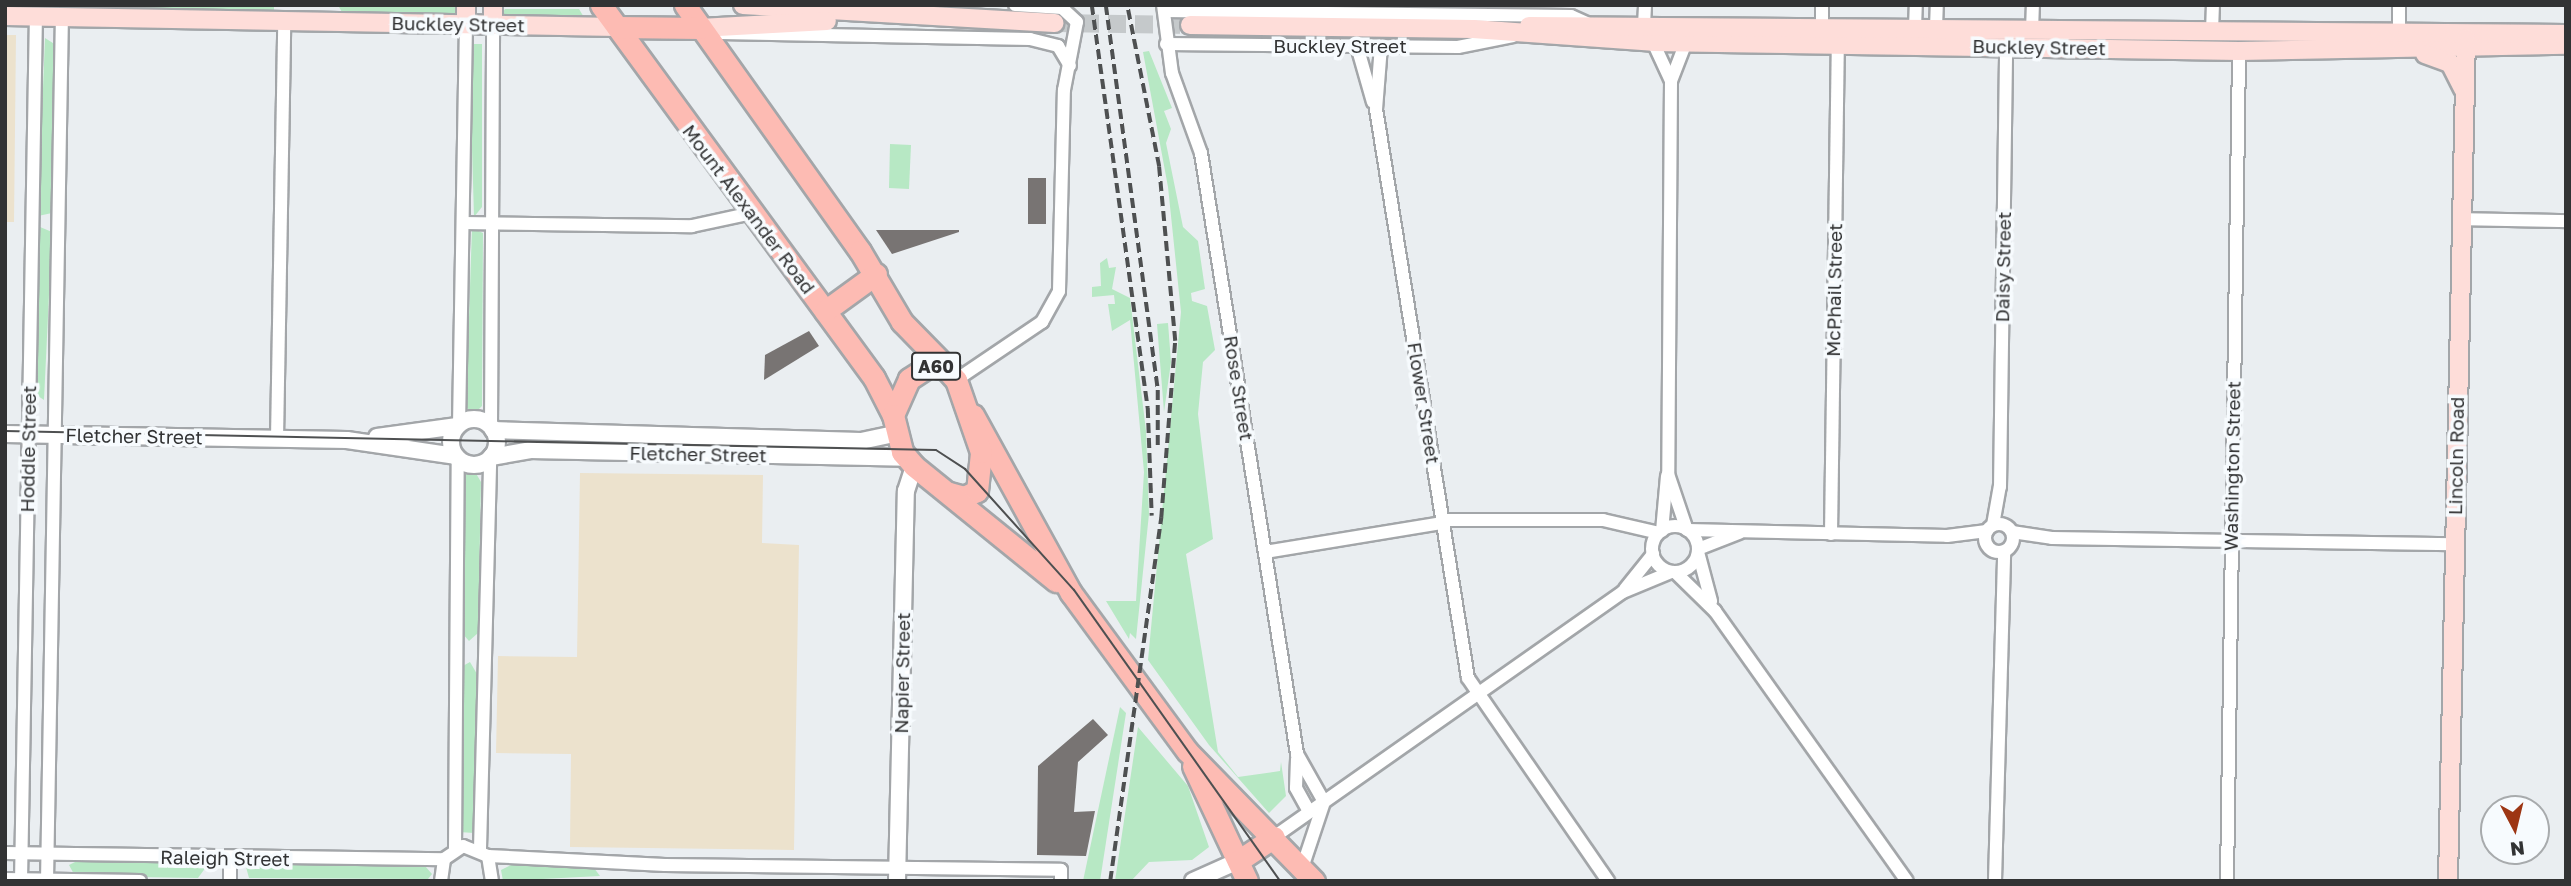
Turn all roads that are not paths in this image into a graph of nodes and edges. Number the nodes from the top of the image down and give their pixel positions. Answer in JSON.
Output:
{"nodes":[{"id":1,"x":466,"y":5,"type":"edge"},
{"id":2,"x":493,"y":5,"type":"edge"},
{"id":3,"x":601,"y":5,"type":"edge"},
{"id":4,"x":685,"y":5,"type":"edge"},
{"id":5,"x":743,"y":5,"type":"edge"},
{"id":6,"x":1015,"y":5,"type":"edge"},
{"id":7,"x":1645,"y":5,"type":"edge"},
{"id":8,"x":1822,"y":5,"type":"edge"},
{"id":9,"x":1916,"y":5,"type":"edge"},
{"id":10,"x":1937,"y":5,"type":"edge"},
{"id":11,"x":2033,"y":5,"type":"edge"},
{"id":12,"x":2213,"y":5,"type":"edge"},
{"id":13,"x":2399,"y":5,"type":"edge"},
{"id":14,"x":777,"y":6,"type":"edge"},
{"id":15,"x":1163,"y":8,"type":"edge"},
{"id":16,"x":1276,"y":9,"type":"edge"},
{"id":17,"x":41,"y":11,"type":"edge"},
{"id":18,"x":62,"y":11,"type":"edge"},
{"id":19,"x":284,"y":13,"type":"edge"},
{"id":20,"x":323,"y":13,"type":"edge"},
{"id":21,"x":5,"y":16,"type":"edge"},
{"id":22,"x":904,"y":17,"type":"junction"},
{"id":23,"x":1054,"y":23,"type":"tunnel mouth"},
{"id":24,"x":466,"y":24,"type":"junction"},
{"id":25,"x":492,"y":24,"type":"junction"},
{"id":26,"x":1190,"y":25,"type":"tunnel mouth"},
{"id":27,"x":1592,"y":25,"type":"junction"},
{"id":28,"x":1644,"y":25,"type":"junction"},
{"id":29,"x":617,"y":27,"type":"junction"},
{"id":30,"x":700,"y":28,"type":"junction"},
{"id":31,"x":1915,"y":28,"type":"junction"},
{"id":32,"x":1936,"y":28,"type":"junction"},
{"id":33,"x":1473,"y":29,"type":"junction"},
{"id":34,"x":2212,"y":32,"type":"junction"},
{"id":35,"x":2239,"y":32,"type":"junction"},
{"id":36,"x":2305,"y":32,"type":"junction"},
{"id":37,"x":2399,"y":32,"type":"junction"},
{"id":38,"x":2566,"y":34,"type":"edge"},
{"id":39,"x":1513,"y":36,"type":"junction"},
{"id":40,"x":1830,"y":36,"type":"junction"},
{"id":41,"x":2007,"y":38,"type":"junction"},
{"id":42,"x":2032,"y":38,"type":"junction"},
{"id":43,"x":2466,"y":40,"type":"junction"},
{"id":44,"x":1653,"y":42,"type":"junction"},
{"id":45,"x":1686,"y":42,"type":"junction"},
{"id":46,"x":1166,"y":44,"type":"junction"},
{"id":47,"x":2566,"y":45,"type":"edge"},
{"id":48,"x":1357,"y":46,"type":"junction"},
{"id":49,"x":1381,"y":46,"type":"junction"},
{"id":50,"x":2212,"y":51,"type":"junction"},
{"id":51,"x":2239,"y":51,"type":"junction"},
{"id":52,"x":2407,"y":51,"type":"junction"},
{"id":53,"x":2305,"y":52,"type":"junction"},
{"id":54,"x":1070,"y":66,"type":"junction"},
{"id":55,"x":1671,"y":81,"type":"junction"},
{"id":56,"x":2465,"y":92,"type":"junction"},
{"id":57,"x":1376,"y":109,"type":"junction"},
{"id":58,"x":752,"y":213,"type":"junction"},
{"id":59,"x":2461,"y":219,"type":"junction"},
{"id":60,"x":2566,"y":221,"type":"edge"},
{"id":61,"x":463,"y":223,"type":"junction"},
{"id":62,"x":489,"y":223,"type":"junction"},
{"id":63,"x":876,"y":274,"type":"junction"},
{"id":64,"x":825,"y":311,"type":"junction"},
{"id":65,"x":955,"y":378,"type":"junction"},
{"id":66,"x":973,"y":415,"type":"junction"},
{"id":67,"x":894,"y":424,"type":"junction"},
{"id":68,"x":458,"y":425,"type":"junction"},
{"id":69,"x":492,"y":428,"type":"junction"},
{"id":70,"x":5,"y":434,"type":"edge"},
{"id":71,"x":28,"y":434,"type":"junction"},
{"id":72,"x":55,"y":435,"type":"junction"},
{"id":73,"x":277,"y":439,"type":"junction"},
{"id":74,"x":347,"y":440,"type":"junction"},
{"id":75,"x":457,"y":458,"type":"junction"},
{"id":76,"x":491,"y":458,"type":"junction"},
{"id":77,"x":910,"y":462,"type":"junction"},
{"id":78,"x":1668,"y":474,"type":"junction"},
{"id":79,"x":949,"y":493,"type":"junction"},
{"id":80,"x":1443,"y":522,"type":"junction"},
{"id":81,"x":1688,"y":530,"type":"junction"},
{"id":82,"x":1661,"y":532,"type":"junction"},
{"id":83,"x":1739,"y":533,"type":"junction"},
{"id":84,"x":1831,"y":534,"type":"junction"},
{"id":85,"x":1999,"y":538,"type":"junction"},
{"id":86,"x":2231,"y":540,"type":"junction"},
{"id":87,"x":2454,"y":544,"type":"junction"},
{"id":88,"x":1698,"y":550,"type":"junction"},
{"id":89,"x":1265,"y":552,"type":"junction"},
{"id":90,"x":1653,"y":554,"type":"junction"},
{"id":91,"x":1673,"y":572,"type":"junction"},
{"id":92,"x":1623,"y":592,"type":"junction"},
{"id":93,"x":1072,"y":593,"type":"junction"},
{"id":94,"x":1715,"y":611,"type":"junction"},
{"id":95,"x":1475,"y":696,"type":"junction"},
{"id":96,"x":1187,"y":751,"type":"junction"},
{"id":97,"x":1297,"y":754,"type":"junction"},
{"id":98,"x":1324,"y":802,"type":"junction"},
{"id":99,"x":1309,"y":811,"type":"junction"},
{"id":100,"x":1274,"y":837,"type":"junction"},
{"id":101,"x":455,"y":848,"type":"junction"},
{"id":102,"x":5,"y":853,"type":"edge"},
{"id":103,"x":484,"y":853,"type":"junction"},
{"id":104,"x":22,"y":854,"type":"junction"},
{"id":105,"x":48,"y":855,"type":"junction"},
{"id":106,"x":230,"y":858,"type":"junction"},
{"id":107,"x":444,"y":859,"type":"junction"},
{"id":108,"x":1238,"y":861,"type":"junction"},
{"id":109,"x":897,"y":874,"type":"edge"},
{"id":110,"x":1308,"y":874,"type":"edge"},
{"id":111,"x":5,"y":879,"type":"edge"},
{"id":112,"x":21,"y":880,"type":"edge"},
{"id":113,"x":47,"y":880,"type":"edge"},
{"id":114,"x":139,"y":881,"type":"edge"},
{"id":115,"x":230,"y":881,"type":"edge"},
{"id":116,"x":441,"y":881,"type":"edge"},
{"id":117,"x":492,"y":881,"type":"edge"},
{"id":118,"x":1060,"y":881,"type":"edge"},
{"id":119,"x":1193,"y":881,"type":"edge"},
{"id":120,"x":1247,"y":881,"type":"edge"},
{"id":121,"x":1608,"y":881,"type":"edge"},
{"id":122,"x":1907,"y":881,"type":"edge"},
{"id":123,"x":1994,"y":881,"type":"edge"},
{"id":124,"x":2227,"y":881,"type":"edge"},
{"id":125,"x":2448,"y":881,"type":"edge"}],
"edges":[{"from":1,"to":24,"type":"main road"},
{"from":2,"to":25,"type":"main road"},
{"from":3,"to":29,"type":"main road","name":"Mount Alexander Road","number":"A60"},
{"from":4,"to":30,"type":"main road","number":"A60"},
{"from":5,"to":14,"type":"main road","name":"Buckley Street"},
{"from":6,"to":54,"type":"street"},
{"from":7,"to":28,"type":"street"},
{"from":8,"to":40,"type":"street","name":"McPhail Street"},
{"from":9,"to":31,"type":"street"},
{"from":10,"to":32,"type":"street"},
{"from":11,"to":42,"type":"street"},
{"from":12,"to":34,"type":"street"},
{"from":13,"to":37,"type":"street"},
{"from":14,"to":22,"type":"main road","name":"Buckley Street"},
{"from":15,"to":16,"type":"street","name":"Buckley Street"},
{"from":15,"to":46,"type":"street","name":"Rose Street"},
{"from":16,"to":27,"type":"street","name":"Buckley Street"},
{"from":17,"to":18,"type":"main road","name":"Buckley Street"},
{"from":17,"to":21,"type":"main road","name":"Buckley Street"},
{"from":17,"to":71,"type":"street","name":"Hoddle Street"},
{"from":18,"to":19,"type":"main road","name":"Buckley Street"},
{"from":18,"to":72,"type":"street","name":"Hoddle Street"},
{"from":19,"to":20,"type":"main road","name":"Buckley Street"},
{"from":19,"to":73,"type":"street"},
{"from":20,"to":24,"type":"main road","name":"Buckley Street"},
{"from":22,"to":23,"type":"main road","name":"Buckley Street"},
{"from":22,"to":30,"type":"main road","name":"Buckley Street"},
{"from":24,"to":25,"type":"main road","name":"Buckley Street"},
{"from":24,"to":61,"type":"street"},
{"from":25,"to":29,"type":"main road","name":"Buckley Street"},
{"from":25,"to":62,"type":"street"},
{"from":26,"to":33,"type":"main road","name":"Buckley Street"},
{"from":27,"to":28,"type":"main road","name":"Buckley Street"},
{"from":27,"to":33,"type":"main road","name":"Buckley Street"},
{"from":28,"to":40,"type":"main road","name":"Buckley Street"},
{"from":29,"to":30,"type":"main road","name":"Buckley Street"},
{"from":29,"to":58,"type":"main road","name":"Mount Alexander Road","number":"A60"},
{"from":30,"to":54,"type":"street","name":"Buckley Street"},
{"from":30,"to":63,"type":"main road","number":"A60"},
{"from":31,"to":32,"type":"main road","name":"Buckley Street"},
{"from":31,"to":40,"type":"main road","name":"Buckley Street"},
{"from":32,"to":41,"type":"main road","name":"Buckley Street"},
{"from":33,"to":39,"type":"main road","name":"Buckley Street"},
{"from":34,"to":35,"type":"main road","name":"Buckley Street"},
{"from":34,"to":42,"type":"main road","name":"Buckley Street"},
{"from":34,"to":50,"type":"main road"},
{"from":35,"to":36,"type":"main road","name":"Buckley Street"},
{"from":35,"to":51,"type":"main road"},
{"from":36,"to":37,"type":"main road","name":"Buckley Street"},
{"from":36,"to":53,"type":"main road"},
{"from":37,"to":43,"type":"main road","name":"Buckley Street"},
{"from":37,"to":52,"type":"main road"},
{"from":38,"to":43,"type":"main road","name":"Buckley Street"},
{"from":39,"to":44,"type":"main road","name":"Buckley Street"},
{"from":39,"to":49,"type":"street","name":"Buckley Street"},
{"from":40,"to":41,"type":"main road","name":"Buckley Street"},
{"from":40,"to":45,"type":"main road","name":"Buckley Street"},
{"from":40,"to":84,"type":"street","name":"McPhail Street"},
{"from":41,"to":42,"type":"main road","name":"Buckley Street"},
{"from":41,"to":85,"type":"street","name":"Daisy Street"},
{"from":42,"to":50,"type":"main road","name":"Buckley Street"},
{"from":43,"to":47,"type":"main road","name":"Buckley Street"},
{"from":43,"to":52,"type":"main road","name":"Buckley Street"},
{"from":43,"to":56,"type":"main road","name":"Lincoln Road"},
{"from":44,"to":45,"type":"main road","name":"Buckley Street"},
{"from":44,"to":55,"type":"street"},
{"from":45,"to":55,"type":"street"},
{"from":46,"to":48,"type":"street","name":"Buckley Street"},
{"from":46,"to":89,"type":"street","name":"Rose Street"},
{"from":48,"to":49,"type":"street","name":"Buckley Street"},
{"from":48,"to":57,"type":"street","name":"Flower Street"},
{"from":49,"to":57,"type":"street","name":"Flower Street"},
{"from":50,"to":51,"type":"main road","name":"Buckley Street"},
{"from":51,"to":53,"type":"main road","name":"Buckley Street"},
{"from":51,"to":86,"type":"street","name":"Washington Street"},
{"from":52,"to":53,"type":"main road","name":"Buckley Street"},
{"from":52,"to":56,"type":"main road"},
{"from":54,"to":65,"type":"street"},
{"from":55,"to":78,"type":"street"},
{"from":56,"to":59,"type":"main road","name":"Lincoln Road"},
{"from":57,"to":80,"type":"street","name":"Flower Street"},
{"from":58,"to":62,"type":"street"},
{"from":58,"to":64,"type":"main road","name":"Mount Alexander Road","number":"A60"},
{"from":59,"to":60,"type":"street"},
{"from":59,"to":87,"type":"main road","name":"Lincoln Road"},
{"from":61,"to":62,"type":"street"},
{"from":61,"to":68,"type":"street"},
{"from":62,"to":69,"type":"street"},
{"from":63,"to":64,"type":"main road"},
{"from":63,"to":65,"type":"main road","number":"A60"},
{"from":64,"to":67,"type":"main road","name":"Mount Alexander Road","number":"A60"},
{"from":65,"to":66,"type":"main road","number":"A60"},
{"from":65,"to":67,"type":"main road","number":"A60"},
{"from":66,"to":79,"type":"main road","number":"A60"},
{"from":66,"to":93,"type":"main road","number":"A60"},
{"from":67,"to":69,"type":"street","name":"Fletcher Street"},
{"from":67,"to":77,"type":"main road","number":"A60"},
{"from":68,"to":69,"type":"street"},
{"from":68,"to":74,"type":"street","name":"Fletcher Street"},
{"from":68,"to":75,"type":"street"},
{"from":69,"to":76,"type":"street"},
{"from":70,"to":71,"type":"street","name":"Fletcher Street"},
{"from":71,"to":72,"type":"street","name":"Fletcher Street"},
{"from":71,"to":104,"type":"street","name":"Hoddle Street"},
{"from":72,"to":73,"type":"street","name":"Fletcher Street"},
{"from":72,"to":105,"type":"street","name":"Hoddle Street"},
{"from":73,"to":74,"type":"street","name":"Fletcher Street"},
{"from":74,"to":75,"type":"street","name":"Fletcher Street"},
{"from":75,"to":76,"type":"street"},
{"from":75,"to":101,"type":"street"},
{"from":76,"to":77,"type":"street","name":"Fletcher Street"},
{"from":76,"to":103,"type":"street"},
{"from":77,"to":79,"type":"main road","number":"A60"},
{"from":77,"to":109,"type":"street","name":"Napier Street"},
{"from":78,"to":81,"type":"street"},
{"from":78,"to":82,"type":"street"},
{"from":79,"to":93,"type":"main road","number":"A60"},
{"from":80,"to":82,"type":"street"},
{"from":80,"to":89,"type":"street"},
{"from":80,"to":95,"type":"street","name":"Flower Street"},
{"from":81,"to":82,"type":"street"},
{"from":81,"to":83,"type":"street"},
{"from":81,"to":88,"type":"street"},
{"from":82,"to":90,"type":"street"},
{"from":83,"to":84,"type":"street"},
{"from":83,"to":88,"type":"street"},
{"from":84,"to":85,"type":"street"},
{"from":85,"to":86,"type":"street"},
{"from":85,"to":123,"type":"street","name":"Daisy Street"},
{"from":86,"to":87,"type":"street"},
{"from":86,"to":124,"type":"street","name":"Washington Street"},
{"from":87,"to":125,"type":"main road","name":"Lincoln Road"},
{"from":88,"to":91,"type":"street"},
{"from":88,"to":94,"type":"street"},
{"from":89,"to":97,"type":"street","name":"Rose Street"},
{"from":90,"to":91,"type":"street"},
{"from":90,"to":92,"type":"street"},
{"from":91,"to":92,"type":"street"},
{"from":91,"to":94,"type":"street"},
{"from":92,"to":95,"type":"street"},
{"from":93,"to":96,"type":"main road","number":"A60"},
{"from":94,"to":122,"type":"street"},
{"from":95,"to":98,"type":"street"},
{"from":95,"to":121,"type":"street"},
{"from":96,"to":100,"type":"main road","number":"A60"},
{"from":96,"to":108,"type":"main road","number":"A60"},
{"from":97,"to":98,"type":"street","name":"Rose Street"},
{"from":97,"to":99,"type":"street","name":"Rose Street"},
{"from":98,"to":99,"type":"street"},
{"from":98,"to":110,"type":"street"},
{"from":99,"to":100,"type":"street"},
{"from":100,"to":108,"type":"main road"},
{"from":100,"to":110,"type":"main road","number":"A60"},
{"from":101,"to":103,"type":"street"},
{"from":101,"to":107,"type":"street"},
{"from":102,"to":104,"type":"street","name":"Raleigh Street"},
{"from":103,"to":109,"type":"street"},
{"from":103,"to":117,"type":"street"},
{"from":104,"to":105,"type":"street","name":"Raleigh Street"},
{"from":104,"to":112,"type":"street","name":"Hoddle Street"},
{"from":105,"to":106,"type":"street","name":"Raleigh Street"},
{"from":105,"to":113,"type":"street","name":"Hoddle Street"},
{"from":106,"to":107,"type":"street","name":"Raleigh Street"},
{"from":106,"to":115,"type":"street"},
{"from":107,"to":116,"type":"street"},
{"from":108,"to":119,"type":"street"},
{"from":108,"to":120,"type":"main road","number":"A60"},
{"from":109,"to":118,"type":"street"},
{"from":111,"to":112,"type":"street","name":"Raleigh Street"},
{"from":112,"to":113,"type":"street","name":"Raleigh Street"},
{"from":113,"to":114,"type":"street","name":"Raleigh Street"}]}
